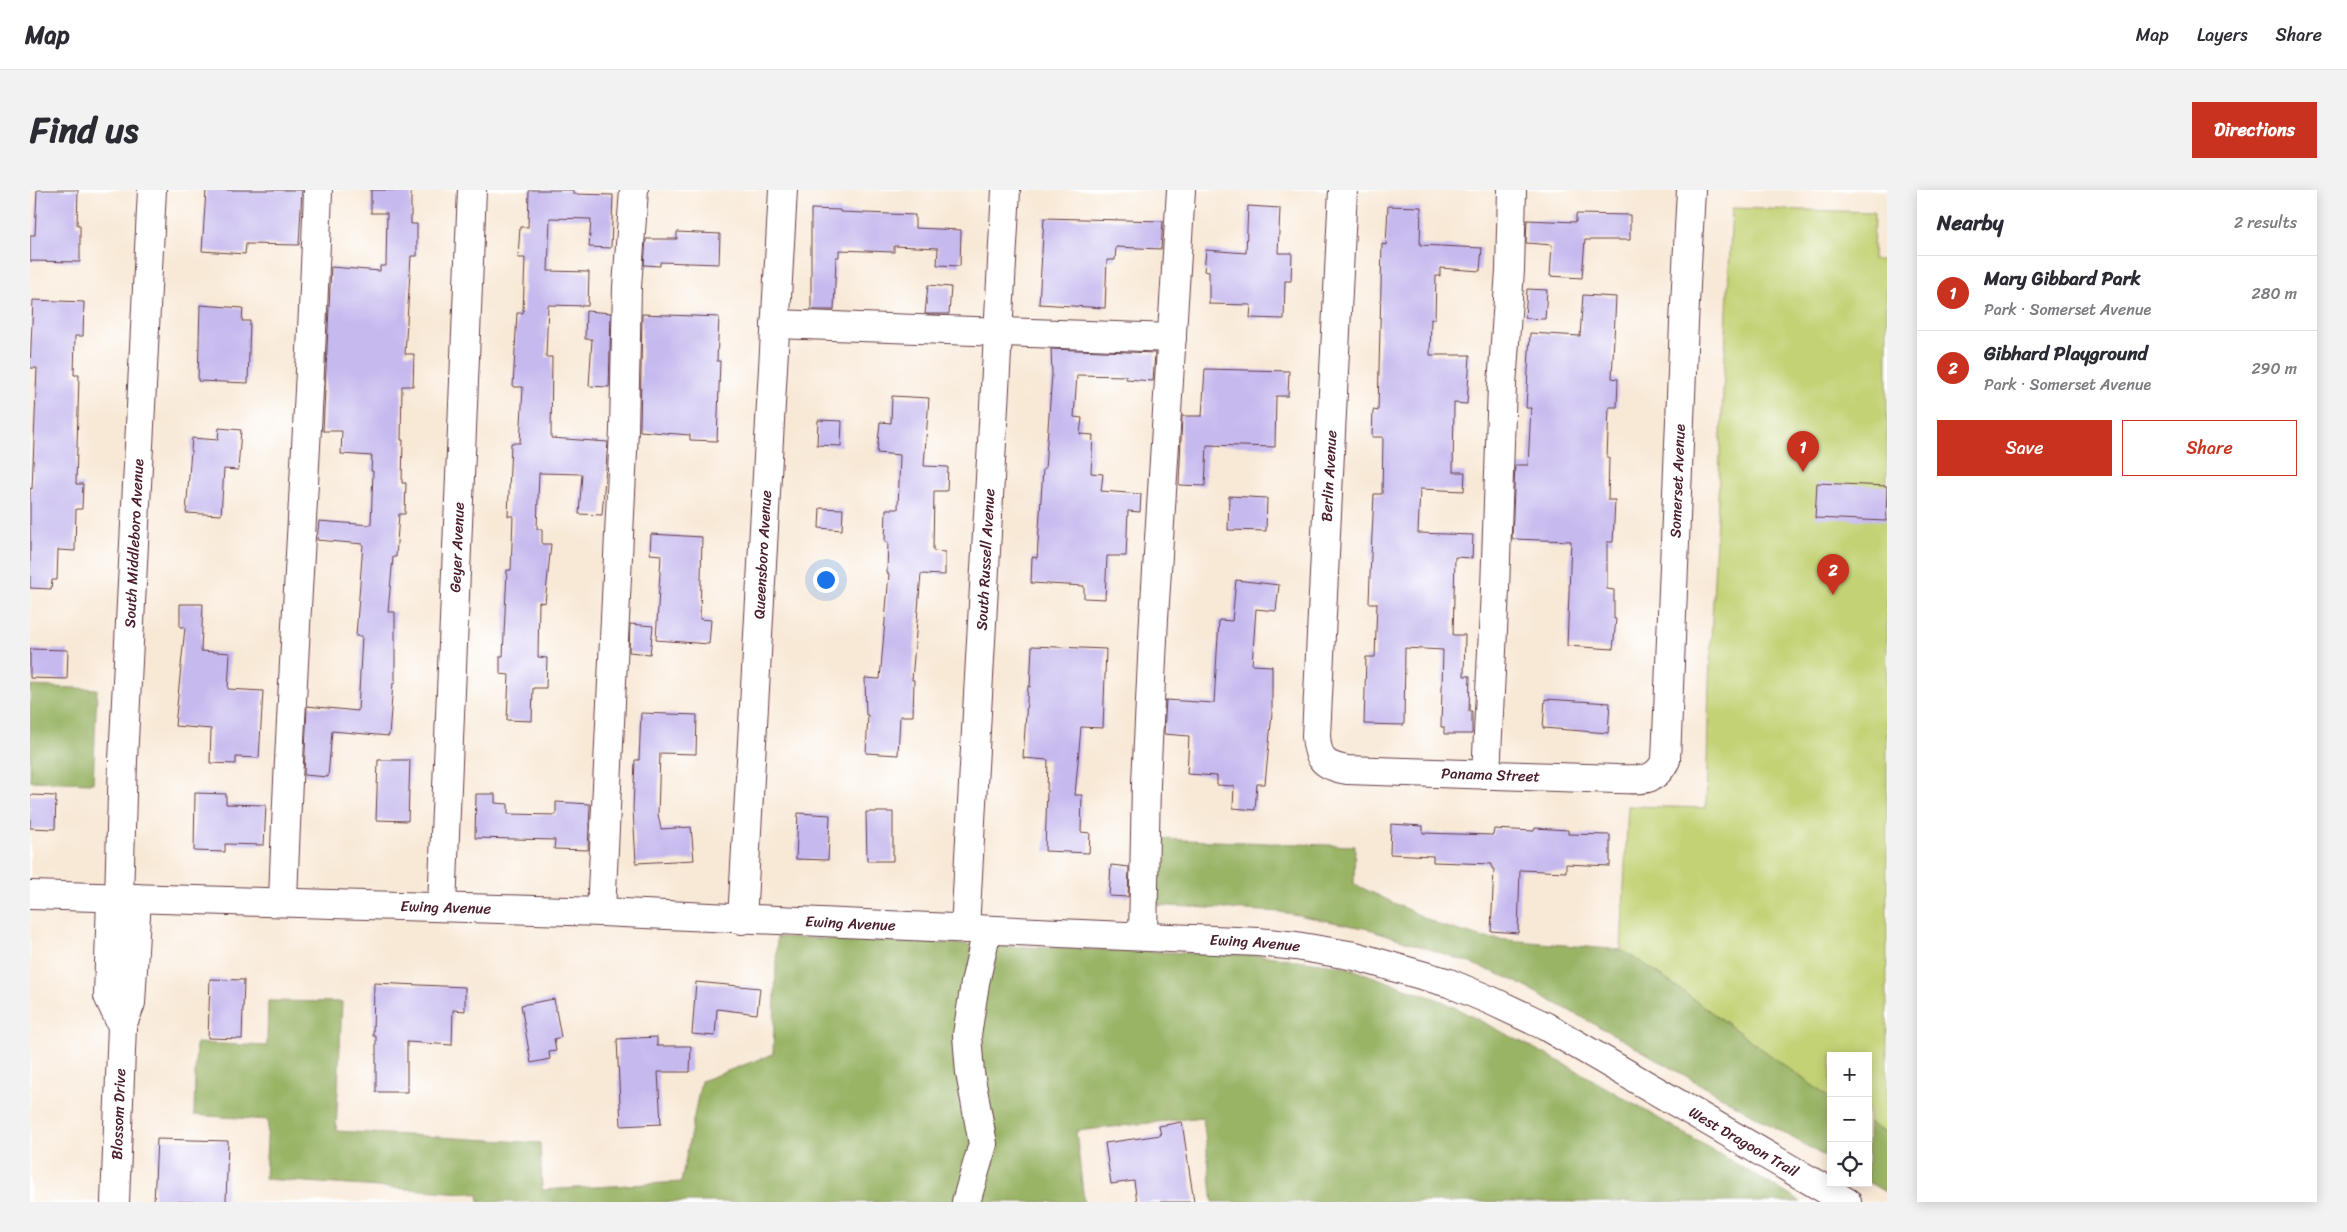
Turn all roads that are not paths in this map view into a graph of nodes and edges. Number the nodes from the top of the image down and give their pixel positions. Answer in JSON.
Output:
{"nodes":[{"id":1,"x":152,"y":190,"type":"edge"},
{"id":2,"x":318,"y":190,"type":"edge"},
{"id":3,"x":472,"y":190,"type":"edge"},
{"id":4,"x":634,"y":190,"type":"edge"},
{"id":5,"x":783,"y":190,"type":"edge"},
{"id":6,"x":1006,"y":190,"type":"edge"},
{"id":7,"x":1181,"y":190,"type":"edge"},
{"id":8,"x":1343,"y":190,"type":"edge"},
{"id":9,"x":1512,"y":190,"type":"edge"},
{"id":10,"x":1691,"y":190,"type":"edge"},
{"id":11,"x":775,"y":324,"type":"junction"},
{"id":12,"x":997,"y":333,"type":"junction"},
{"id":13,"x":1172,"y":338,"type":"junction"},
{"id":14,"x":1323,"y":761,"type":"joint"},
{"id":15,"x":1660,"y":772,"type":"joint"},
{"id":16,"x":1486,"y":775,"type":"junction"},
{"id":17,"x":30,"y":895,"type":"edge"},
{"id":18,"x":122,"y":897,"type":"junction"},
{"id":19,"x":283,"y":901,"type":"junction"},
{"id":20,"x":442,"y":906,"type":"junction"},
{"id":21,"x":601,"y":912,"type":"junction"},
{"id":22,"x":742,"y":920,"type":"junction"},
{"id":23,"x":976,"y":929,"type":"junction"},
{"id":24,"x":1143,"y":936,"type":"junction"},
{"id":25,"x":1641,"y":1082,"type":"joint"},
{"id":26,"x":115,"y":1202,"type":"edge"},
{"id":27,"x":966,"y":1202,"type":"edge"},
{"id":28,"x":1847,"y":1202,"type":"edge"}],
"edges":[{"from":1,"to":18,"type":"street","name":"South Middleboro Avenue"},
{"from":2,"to":19,"type":"street"},
{"from":3,"to":20,"type":"street","name":"Geyer Avenue"},
{"from":4,"to":21,"type":"street"},
{"from":5,"to":11,"type":"street","name":"Queensboro Avenue"},
{"from":6,"to":12,"type":"street","name":"South Russell Avenue"},
{"from":7,"to":13,"type":"street"},
{"from":8,"to":14,"type":"street","name":"Berlin Avenue"},
{"from":9,"to":16,"type":"street"},
{"from":10,"to":15,"type":"street","name":"Somerset Avenue"},
{"from":11,"to":12,"type":"street"},
{"from":11,"to":22,"type":"street","name":"Queensboro Avenue"},
{"from":12,"to":13,"type":"street"},
{"from":12,"to":23,"type":"street","name":"South Russell Avenue"},
{"from":13,"to":24,"type":"street"},
{"from":14,"to":16,"type":"street","name":"Panama Street"},
{"from":15,"to":16,"type":"street","name":"Panama Street"},
{"from":17,"to":18,"type":"street","name":"Ewing Avenue"},
{"from":18,"to":19,"type":"street","name":"Ewing Avenue"},
{"from":18,"to":26,"type":"street","name":"Blossom Drive"},
{"from":19,"to":20,"type":"street","name":"Ewing Avenue"},
{"from":20,"to":21,"type":"street","name":"Ewing Avenue"},
{"from":21,"to":22,"type":"street","name":"Ewing Avenue"},
{"from":22,"to":23,"type":"street","name":"Ewing Avenue"},
{"from":23,"to":24,"type":"street","name":"Ewing Avenue"},
{"from":23,"to":27,"type":"street","name":"South Russell Avenue"},
{"from":24,"to":25,"type":"street","name":"Ewing Avenue"},
{"from":25,"to":28,"type":"street","name":"West Dragoon Trail"}]}
